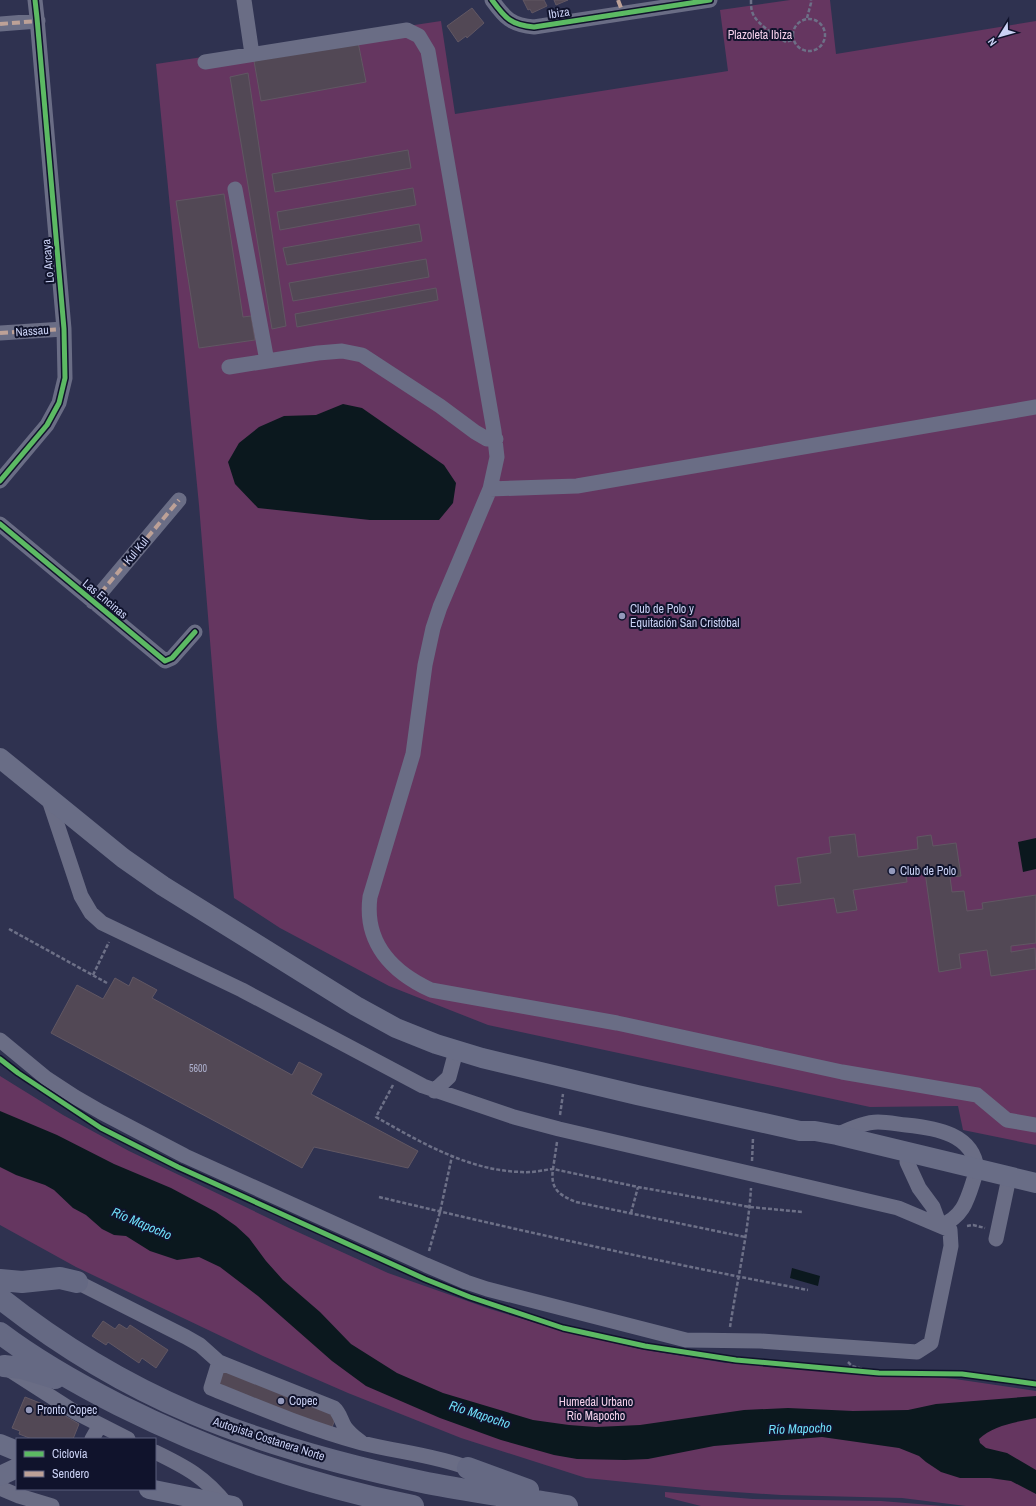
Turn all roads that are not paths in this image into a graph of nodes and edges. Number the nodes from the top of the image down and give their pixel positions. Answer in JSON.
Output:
{"nodes":[{"id":1,"x":34,"y":0,"type":"edge"},
{"id":2,"x":42,"y":0,"type":"edge"},
{"id":3,"x":244,"y":0,"type":"edge"},
{"id":4,"x":492,"y":0,"type":"edge"},
{"id":5,"x":710,"y":0,"type":"edge"},
{"id":6,"x":621,"y":7,"type":"edge"},
{"id":7,"x":37,"y":19,"type":"junction"},
{"id":8,"x":0,"y":24,"type":"edge"},
{"id":9,"x":251,"y":50,"type":"junction"},
{"id":10,"x":205,"y":62,"type":"dead end"},
{"id":11,"x":235,"y":189,"type":"dead end"},
{"id":12,"x":64,"y":329,"type":"junction"},
{"id":13,"x":0,"y":333,"type":"edge"},
{"id":14,"x":267,"y":361,"type":"junction"},
{"id":15,"x":229,"y":367,"type":"dead end"},
{"id":16,"x":1036,"y":407,"type":"edge"},
{"id":17,"x":496,"y":440,"type":"junction"},
{"id":18,"x":0,"y":481,"type":"edge"},
{"id":19,"x":490,"y":490,"type":"junction"},
{"id":20,"x":180,"y":500,"type":"dead end"},
{"id":21,"x":0,"y":524,"type":"edge"},
{"id":22,"x":93,"y":602,"type":"junction"},
{"id":23,"x":195,"y":632,"type":"dead end"},
{"id":24,"x":0,"y":758,"type":"edge"},
{"id":25,"x":48,"y":797,"type":"junction"},
{"id":26,"x":0,"y":1040,"type":"edge"},
{"id":27,"x":456,"y":1051,"type":"junction"},
{"id":28,"x":434,"y":1091,"type":"junction"},
{"id":29,"x":1036,"y":1125,"type":"edge"},
{"id":30,"x":800,"y":1131,"type":"junction"},
{"id":31,"x":837,"y":1135,"type":"junction"},
{"id":32,"x":907,"y":1162,"type":"junction"},
{"id":33,"x":975,"y":1174,"type":"junction"},
{"id":34,"x":1036,"y":1183,"type":"edge"},
{"id":35,"x":1007,"y":1187,"type":"junction"},
{"id":36,"x":1036,"y":1194,"type":"edge"},
{"id":37,"x":945,"y":1228,"type":"junction"},
{"id":38,"x":997,"y":1234,"type":"road end"},
{"id":39,"x":0,"y":1280,"type":"edge"},
{"id":40,"x":77,"y":1282,"type":"joint"},
{"id":41,"x":0,"y":1298,"type":"edge"},
{"id":42,"x":0,"y":1333,"type":"edge"},
{"id":43,"x":219,"y":1362,"type":"junction"},
{"id":44,"x":1,"y":1368,"type":"edge"},
{"id":45,"x":76,"y":1382,"type":"junction"},
{"id":46,"x":100,"y":1425,"type":"junction"},
{"id":47,"x":93,"y":1438,"type":"edge"},
{"id":48,"x":126,"y":1438,"type":"edge"},
{"id":49,"x":362,"y":1443,"type":"junction"},
{"id":50,"x":0,"y":1444,"type":"edge"},
{"id":51,"x":16,"y":1452,"type":"edge"},
{"id":52,"x":156,"y":1452,"type":"edge"},
{"id":53,"x":16,"y":1468,"type":"edge"},
{"id":54,"x":468,"y":1468,"type":"joint"},
{"id":55,"x":0,"y":1476,"type":"edge"},
{"id":56,"x":0,"y":1488,"type":"edge"},
{"id":57,"x":155,"y":1490,"type":"edge"},
{"id":58,"x":230,"y":1505,"type":"edge"},
{"id":59,"x":52,"y":1506,"type":"edge"},
{"id":60,"x":413,"y":1506,"type":"edge"},
{"id":61,"x":567,"y":1506,"type":"edge"}],
"edges":[{"from":1,"to":7,"type":"street","name":"Lo Arcaya"},
{"from":2,"to":7,"type":"street","name":"Lo Arcaya"},
{"from":3,"to":9,"type":"street"},
{"from":4,"to":6,"type":"street","name":"Ibiza"},
{"from":5,"to":6,"type":"street","name":"Ibiza"},
{"from":7,"to":8,"type":"street"},
{"from":7,"to":12,"type":"street","name":"Lo Arcaya"},
{"from":9,"to":10,"type":"street"},
{"from":9,"to":17,"type":"street"},
{"from":11,"to":14,"type":"street"},
{"from":12,"to":13,"type":"street","name":"Nassau"},
{"from":12,"to":18,"type":"street","name":"Lo Arcaya"},
{"from":14,"to":15,"type":"street"},
{"from":14,"to":17,"type":"street"},
{"from":16,"to":19,"type":"street"},
{"from":17,"to":19,"type":"street"},
{"from":19,"to":29,"type":"street"},
{"from":20,"to":22,"type":"street","name":"Kul Kul"},
{"from":21,"to":22,"type":"street","name":"Las Encinas"},
{"from":22,"to":23,"type":"street","name":"Las Encinas"},
{"from":24,"to":25,"type":"main road"},
{"from":25,"to":27,"type":"main road"},
{"from":25,"to":28,"type":"street"},
{"from":26,"to":37,"type":"street"},
{"from":27,"to":28,"type":"street"},
{"from":27,"to":30,"type":"main road"},
{"from":28,"to":37,"type":"street"},
{"from":30,"to":31,"type":"main road"},
{"from":30,"to":32,"type":"main road"},
{"from":31,"to":33,"type":"main road"},
{"from":31,"to":33,"type":"street"},
{"from":32,"to":33,"type":"main road"},
{"from":32,"to":37,"type":"street"},
{"from":33,"to":34,"type":"main road"},
{"from":33,"to":35,"type":"main road"},
{"from":33,"to":37,"type":"street"},
{"from":35,"to":36,"type":"main road"},
{"from":35,"to":38,"type":"street"},
{"from":39,"to":40,"type":"highway"},
{"from":40,"to":43,"type":"street"},
{"from":41,"to":61,"type":"highway","name":"Autopista Costanera Norte"},
{"from":42,"to":45,"type":"highway","name":"Autopista Costanera Norte"},
{"from":43,"to":49,"type":"street"},
{"from":43,"to":49,"type":"street"},
{"from":44,"to":45,"type":"highway"},
{"from":44,"to":46,"type":"street"},
{"from":45,"to":60,"type":"highway","name":"Autopista Costanera Norte"},
{"from":46,"to":47,"type":"street"},
{"from":46,"to":48,"type":"street"},
{"from":49,"to":54,"type":"street"},
{"from":50,"to":51,"type":"main road"},
{"from":52,"to":58,"type":"street"},
{"from":53,"to":55,"type":"main road"},
{"from":54,"to":61,"type":"highway"},
{"from":56,"to":59,"type":"street"},
{"from":57,"to":58,"type":"main road"}]}
